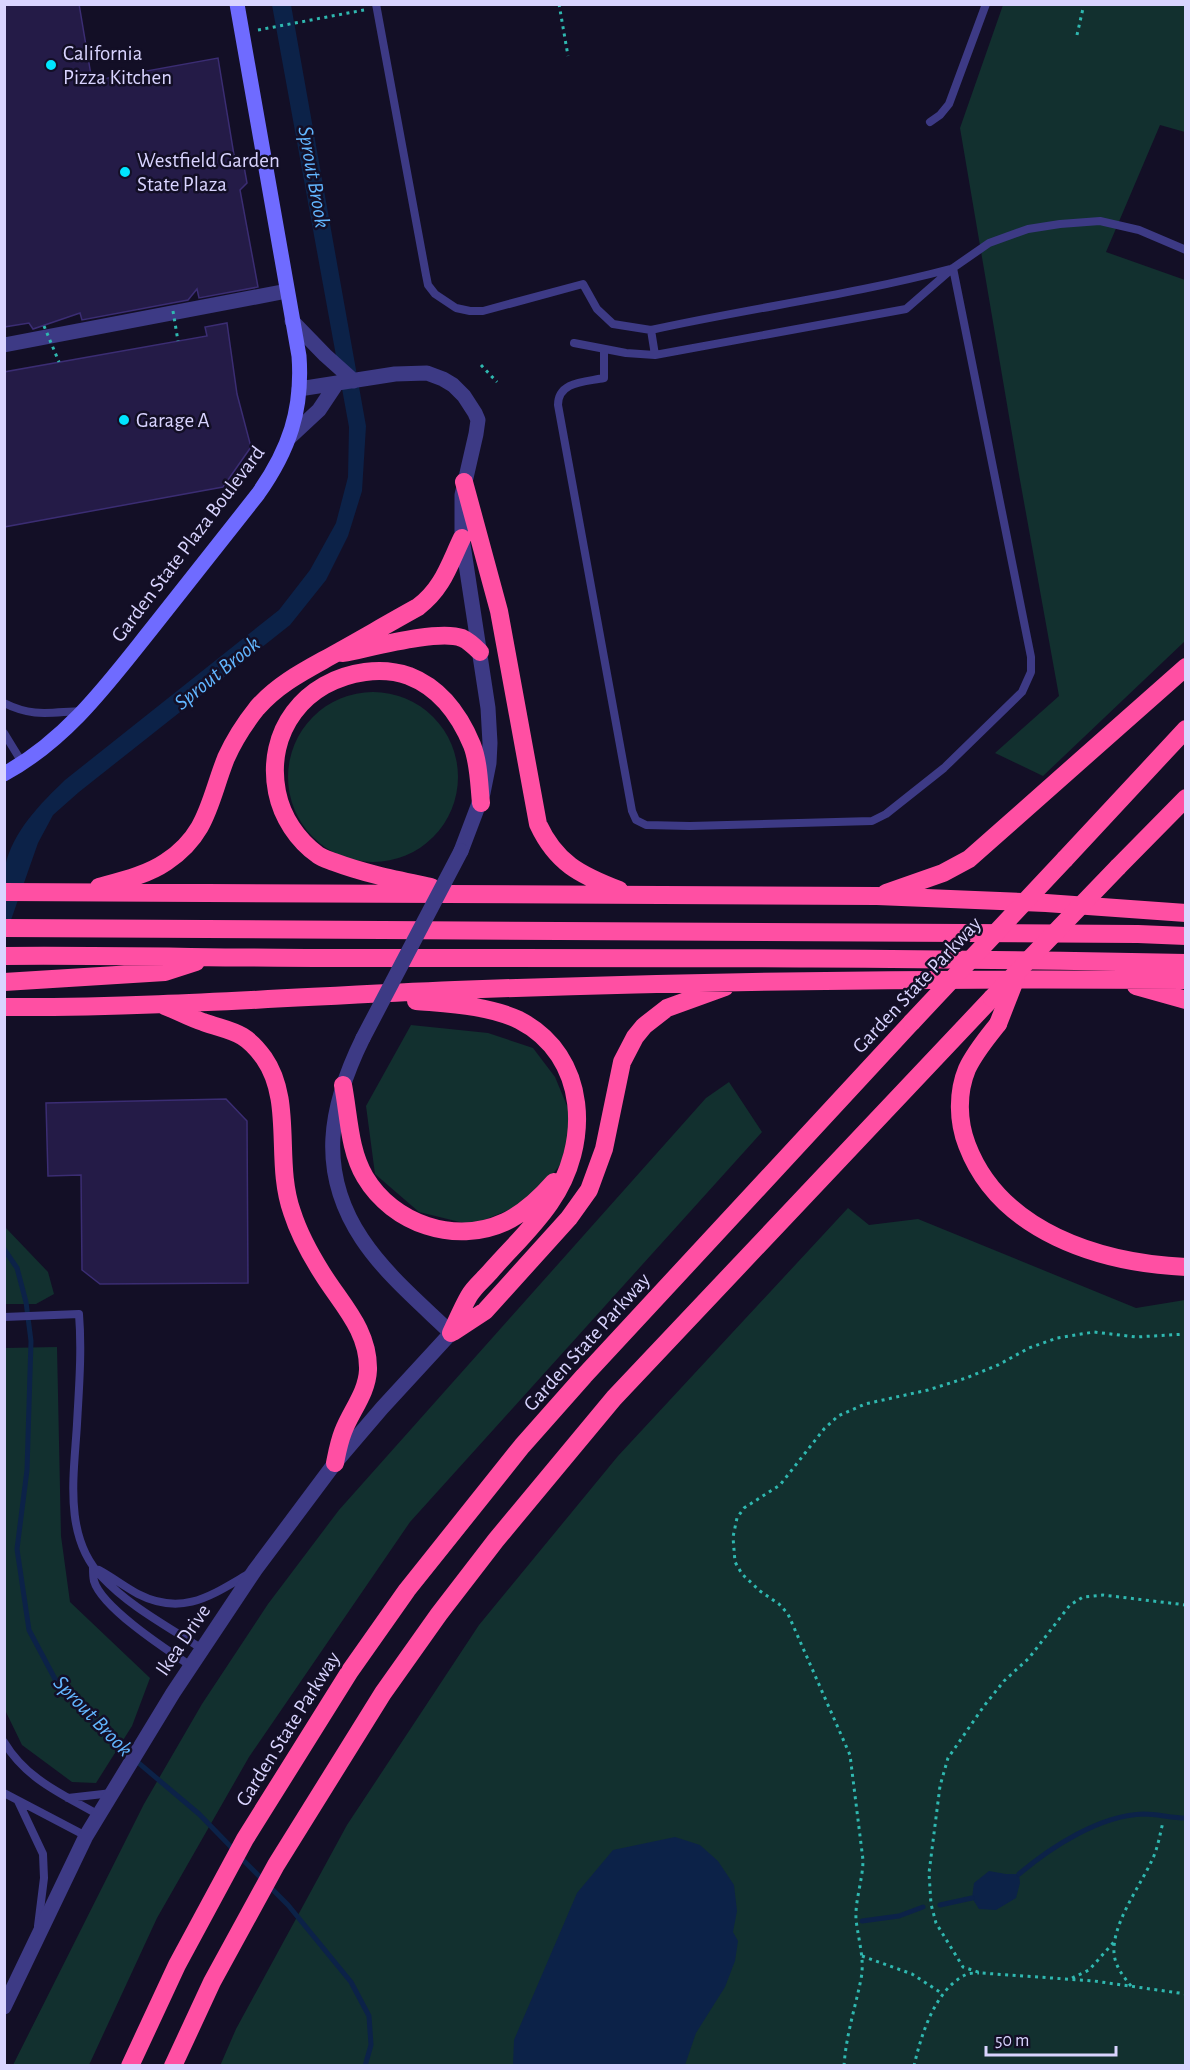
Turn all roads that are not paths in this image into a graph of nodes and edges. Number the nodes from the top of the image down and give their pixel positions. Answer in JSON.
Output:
{"nodes":[{"id":1,"x":237,"y":4,"type":"edge"},
{"id":2,"x":376,"y":4,"type":"edge"},
{"id":3,"x":986,"y":4,"type":"edge"},
{"id":4,"x":930,"y":122,"type":"dead end"},
{"id":5,"x":1185,"y":250,"type":"edge"},
{"id":6,"x":954,"y":268,"type":"junction"},
{"id":7,"x":287,"y":291,"type":"junction"},
{"id":8,"x":292,"y":321,"type":"junction"},
{"id":9,"x":651,"y":330,"type":"junction"},
{"id":10,"x":574,"y":343,"type":"dead end"},
{"id":11,"x":4,"y":345,"type":"edge"},
{"id":12,"x":604,"y":349,"type":"junction"},
{"id":13,"x":655,"y":355,"type":"junction"},
{"id":14,"x":354,"y":381,"type":"junction"},
{"id":15,"x":337,"y":383,"type":"junction"},
{"id":16,"x":299,"y":389,"type":"junction"},
{"id":17,"x":290,"y":437,"type":"junction"},
{"id":18,"x":464,"y":482,"type":"junction"},
{"id":19,"x":462,"y":538,"type":"junction"},
{"id":20,"x":480,"y":652,"type":"junction"},
{"id":21,"x":333,"y":656,"type":"junction"},
{"id":22,"x":1185,"y":667,"type":"edge"},
{"id":23,"x":4,"y":703,"type":"edge"},
{"id":24,"x":86,"y":711,"type":"junction"},
{"id":25,"x":1185,"y":729,"type":"edge"},
{"id":26,"x":4,"y":733,"type":"edge"},
{"id":27,"x":23,"y":764,"type":"junction"},
{"id":28,"x":4,"y":774,"type":"edge"},
{"id":29,"x":1185,"y":798,"type":"edge"},
{"id":30,"x":481,"y":803,"type":"junction"},
{"id":31,"x":4,"y":892,"type":"edge"},
{"id":32,"x":72,"y":893,"type":"junction"},
{"id":33,"x":629,"y":894,"type":"junction"},
{"id":34,"x":468,"y":895,"type":"junction"},
{"id":35,"x":877,"y":896,"type":"junction"},
{"id":36,"x":1185,"y":913,"type":"edge"},
{"id":37,"x":4,"y":927,"type":"edge"},
{"id":38,"x":1185,"y":936,"type":"edge"},
{"id":39,"x":4,"y":956,"type":"edge"},
{"id":40,"x":211,"y":957,"type":"junction"},
{"id":41,"x":1185,"y":963,"type":"edge"},
{"id":42,"x":1018,"y":970,"type":"junction"},
{"id":43,"x":1117,"y":980,"type":"junction"},
{"id":44,"x":1185,"y":980,"type":"edge"},
{"id":45,"x":747,"y":981,"type":"junction"},
{"id":46,"x":4,"y":982,"type":"edge"},
{"id":47,"x":355,"y":994,"type":"junction"},
{"id":48,"x":1185,"y":1000,"type":"edge"},
{"id":49,"x":161,"y":1004,"type":"junction"},
{"id":50,"x":4,"y":1007,"type":"edge"},
{"id":51,"x":343,"y":1085,"type":"junction"},
{"id":52,"x":571,"y":1162,"type":"junction"},
{"id":53,"x":1185,"y":1267,"type":"edge"},
{"id":54,"x":4,"y":1317,"type":"edge"},
{"id":55,"x":451,"y":1333,"type":"junction"},
{"id":56,"x":335,"y":1463,"type":"junction"},
{"id":57,"x":93,"y":1567,"type":"junction"},
{"id":58,"x":255,"y":1570,"type":"junction"},
{"id":59,"x":202,"y":1649,"type":"junction"},
{"id":60,"x":191,"y":1666,"type":"junction"},
{"id":61,"x":4,"y":1742,"type":"edge"},
{"id":62,"x":4,"y":1793,"type":"edge"},
{"id":63,"x":112,"y":1793,"type":"junction"},
{"id":64,"x":68,"y":1798,"type":"junction"},
{"id":65,"x":18,"y":1800,"type":"junction"},
{"id":66,"x":98,"y":1814,"type":"junction"},
{"id":67,"x":86,"y":1836,"type":"junction"},
{"id":68,"x":37,"y":1938,"type":"junction"},
{"id":69,"x":4,"y":2007,"type":"edge"},
{"id":70,"x":129,"y":2066,"type":"edge"},
{"id":71,"x":172,"y":2066,"type":"edge"}],
"edges":[{"from":1,"to":7,"type":"street","name":"Garden State Plaza Boulevard"},
{"from":2,"to":9,"type":"lane"},
{"from":3,"to":4,"type":"lane"},
{"from":5,"to":6,"type":"lane"},
{"from":6,"to":9,"type":"lane"},
{"from":6,"to":12,"type":"lane"},
{"from":6,"to":13,"type":"lane"},
{"from":7,"to":8,"type":"street","name":"Garden State Plaza Boulevard"},
{"from":7,"to":11,"type":"street"},
{"from":8,"to":14,"type":"street"},
{"from":8,"to":16,"type":"street","name":"Garden State Plaza Boulevard"},
{"from":9,"to":13,"type":"lane"},
{"from":10,"to":12,"type":"lane"},
{"from":12,"to":13,"type":"lane"},
{"from":14,"to":15,"type":"street"},
{"from":14,"to":18,"type":"street"},
{"from":15,"to":16,"type":"street"},
{"from":15,"to":17,"type":"street"},
{"from":16,"to":17,"type":"street","name":"Garden State Plaza Boulevard"},
{"from":17,"to":24,"type":"street","name":"Garden State Plaza Boulevard"},
{"from":18,"to":19,"type":"street"},
{"from":18,"to":33,"type":"highway"},
{"from":19,"to":20,"type":"street"},
{"from":19,"to":21,"type":"highway"},
{"from":20,"to":21,"type":"highway"},
{"from":20,"to":30,"type":"street"},
{"from":21,"to":32,"type":"highway"},
{"from":22,"to":35,"type":"highway"},
{"from":23,"to":24,"type":"lane"},
{"from":24,"to":27,"type":"street","name":"Garden State Plaza Boulevard"},
{"from":25,"to":70,"type":"highway","name":"Garden State Parkway","bridge":true},
{"from":26,"to":27,"type":"lane"},
{"from":27,"to":28,"type":"street","name":"Garden State Plaza Boulevard"},
{"from":29,"to":42,"type":"highway","bridge":true},
{"from":30,"to":34,"type":"highway"},
{"from":30,"to":51,"type":"street","bridge":true},
{"from":31,"to":32,"type":"highway"},
{"from":32,"to":34,"type":"highway"},
{"from":33,"to":34,"type":"highway"},
{"from":33,"to":35,"type":"highway"},
{"from":35,"to":36,"type":"highway"},
{"from":37,"to":38,"type":"highway"},
{"from":39,"to":40,"type":"highway"},
{"from":40,"to":41,"type":"highway"},
{"from":40,"to":46,"type":"highway"},
{"from":42,"to":53,"type":"highway","bridge":true},
{"from":42,"to":71,"type":"highway","bridge":true},
{"from":43,"to":44,"type":"highway"},
{"from":43,"to":45,"type":"highway"},
{"from":43,"to":48,"type":"highway"},
{"from":45,"to":47,"type":"highway"},
{"from":45,"to":55,"type":"highway"},
{"from":47,"to":49,"type":"highway"},
{"from":47,"to":52,"type":"highway"},
{"from":49,"to":50,"type":"highway"},
{"from":49,"to":56,"type":"highway"},
{"from":51,"to":52,"type":"highway"},
{"from":51,"to":55,"type":"street"},
{"from":52,"to":55,"type":"highway"},
{"from":54,"to":57,"type":"lane"},
{"from":55,"to":56,"type":"street","name":"Ikea Drive"},
{"from":56,"to":58,"type":"street","name":"Ikea Drive"},
{"from":57,"to":58,"type":"lane"},
{"from":57,"to":59,"type":"lane"},
{"from":57,"to":60,"type":"lane"},
{"from":58,"to":59,"type":"street","name":"Ikea Drive"},
{"from":59,"to":60,"type":"street","name":"Ikea Drive"},
{"from":60,"to":63,"type":"street","name":"Ikea Drive"},
{"from":61,"to":64,"type":"lane"},
{"from":62,"to":65,"type":"lane"},
{"from":63,"to":64,"type":"lane"},
{"from":63,"to":66,"type":"street","name":"Ikea Drive"},
{"from":64,"to":66,"type":"lane"},
{"from":65,"to":67,"type":"lane"},
{"from":65,"to":68,"type":"lane"},
{"from":66,"to":67,"type":"street","name":"Ikea Drive"},
{"from":67,"to":68,"type":"street","name":"Ikea Drive"},
{"from":68,"to":69,"type":"street","name":"Ikea Drive"}]}
